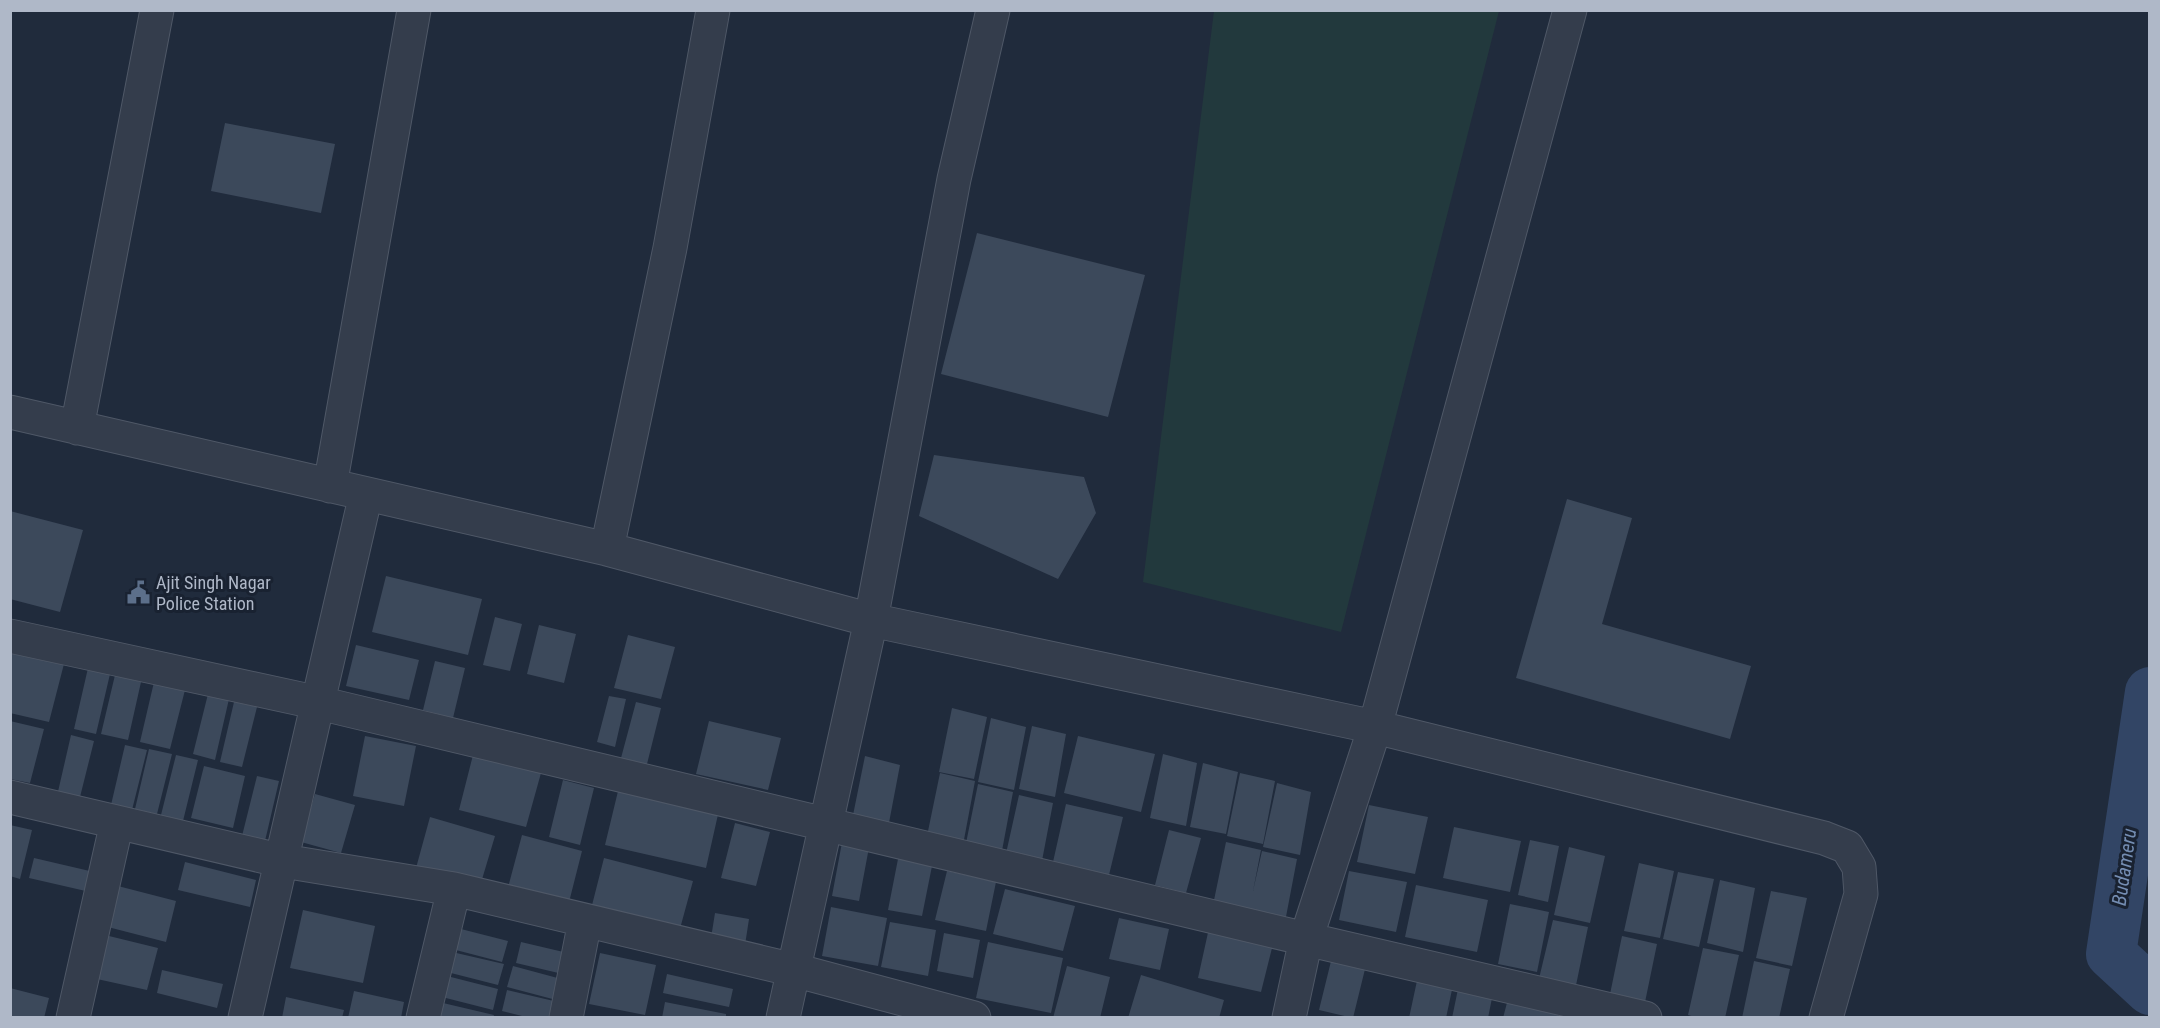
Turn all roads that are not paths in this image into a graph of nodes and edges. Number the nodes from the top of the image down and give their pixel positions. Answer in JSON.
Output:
{"nodes":[{"id":1,"x":157,"y":10,"type":"edge"},
{"id":2,"x":414,"y":10,"type":"edge"},
{"id":3,"x":713,"y":10,"type":"edge"},
{"id":4,"x":993,"y":10,"type":"edge"},
{"id":5,"x":1570,"y":10,"type":"edge"},
{"id":6,"x":10,"y":412,"type":"edge"},
{"id":7,"x":77,"y":428,"type":"junction"},
{"id":8,"x":330,"y":486,"type":"junction"},
{"id":9,"x":366,"y":494,"type":"junction"},
{"id":10,"x":608,"y":549,"type":"junction"},
{"id":11,"x":872,"y":620,"type":"junction"},
{"id":12,"x":10,"y":636,"type":"edge"},
{"id":13,"x":319,"y":703,"type":"junction"},
{"id":14,"x":1375,"y":727,"type":"junction"},
{"id":15,"x":10,"y":797,"type":"edge"},
{"id":16,"x":117,"y":822,"type":"junction"},
{"id":17,"x":827,"y":825,"type":"junction"},
{"id":18,"x":283,"y":861,"type":"junction"},
{"id":19,"x":454,"y":889,"type":"junction"},
{"id":20,"x":585,"y":921,"type":"junction"},
{"id":21,"x":1306,"y":939,"type":"junction"},
{"id":22,"x":794,"y":970,"type":"junction"},
{"id":23,"x":964,"y":1016,"type":"edge"},
{"id":24,"x":73,"y":1017,"type":"edge"},
{"id":25,"x":245,"y":1017,"type":"edge"},
{"id":26,"x":423,"y":1017,"type":"edge"},
{"id":27,"x":566,"y":1017,"type":"edge"},
{"id":28,"x":783,"y":1017,"type":"edge"},
{"id":29,"x":1289,"y":1017,"type":"edge"},
{"id":30,"x":1645,"y":1017,"type":"edge"},
{"id":31,"x":1826,"y":1017,"type":"edge"}],
"edges":[{"from":1,"to":7,"type":"street"},
{"from":2,"to":8,"type":"street"},
{"from":3,"to":10,"type":"street"},
{"from":4,"to":11,"type":"street"},
{"from":5,"to":14,"type":"street"},
{"from":6,"to":7,"type":"street"},
{"from":7,"to":8,"type":"street"},
{"from":8,"to":9,"type":"street"},
{"from":9,"to":10,"type":"street"},
{"from":9,"to":13,"type":"street"},
{"from":10,"to":11,"type":"street"},
{"from":11,"to":14,"type":"street"},
{"from":11,"to":17,"type":"street"},
{"from":12,"to":13,"type":"street"},
{"from":13,"to":17,"type":"street"},
{"from":13,"to":18,"type":"street"},
{"from":14,"to":21,"type":"street"},
{"from":14,"to":31,"type":"street"},
{"from":15,"to":16,"type":"street"},
{"from":16,"to":18,"type":"street"},
{"from":16,"to":24,"type":"street"},
{"from":17,"to":21,"type":"street"},
{"from":17,"to":22,"type":"street"},
{"from":18,"to":19,"type":"street"},
{"from":18,"to":25,"type":"street"},
{"from":19,"to":20,"type":"street"},
{"from":19,"to":26,"type":"street"},
{"from":20,"to":22,"type":"street"},
{"from":20,"to":27,"type":"street"},
{"from":21,"to":29,"type":"street"},
{"from":21,"to":30,"type":"street"},
{"from":22,"to":23,"type":"street"},
{"from":22,"to":28,"type":"street"}]}
